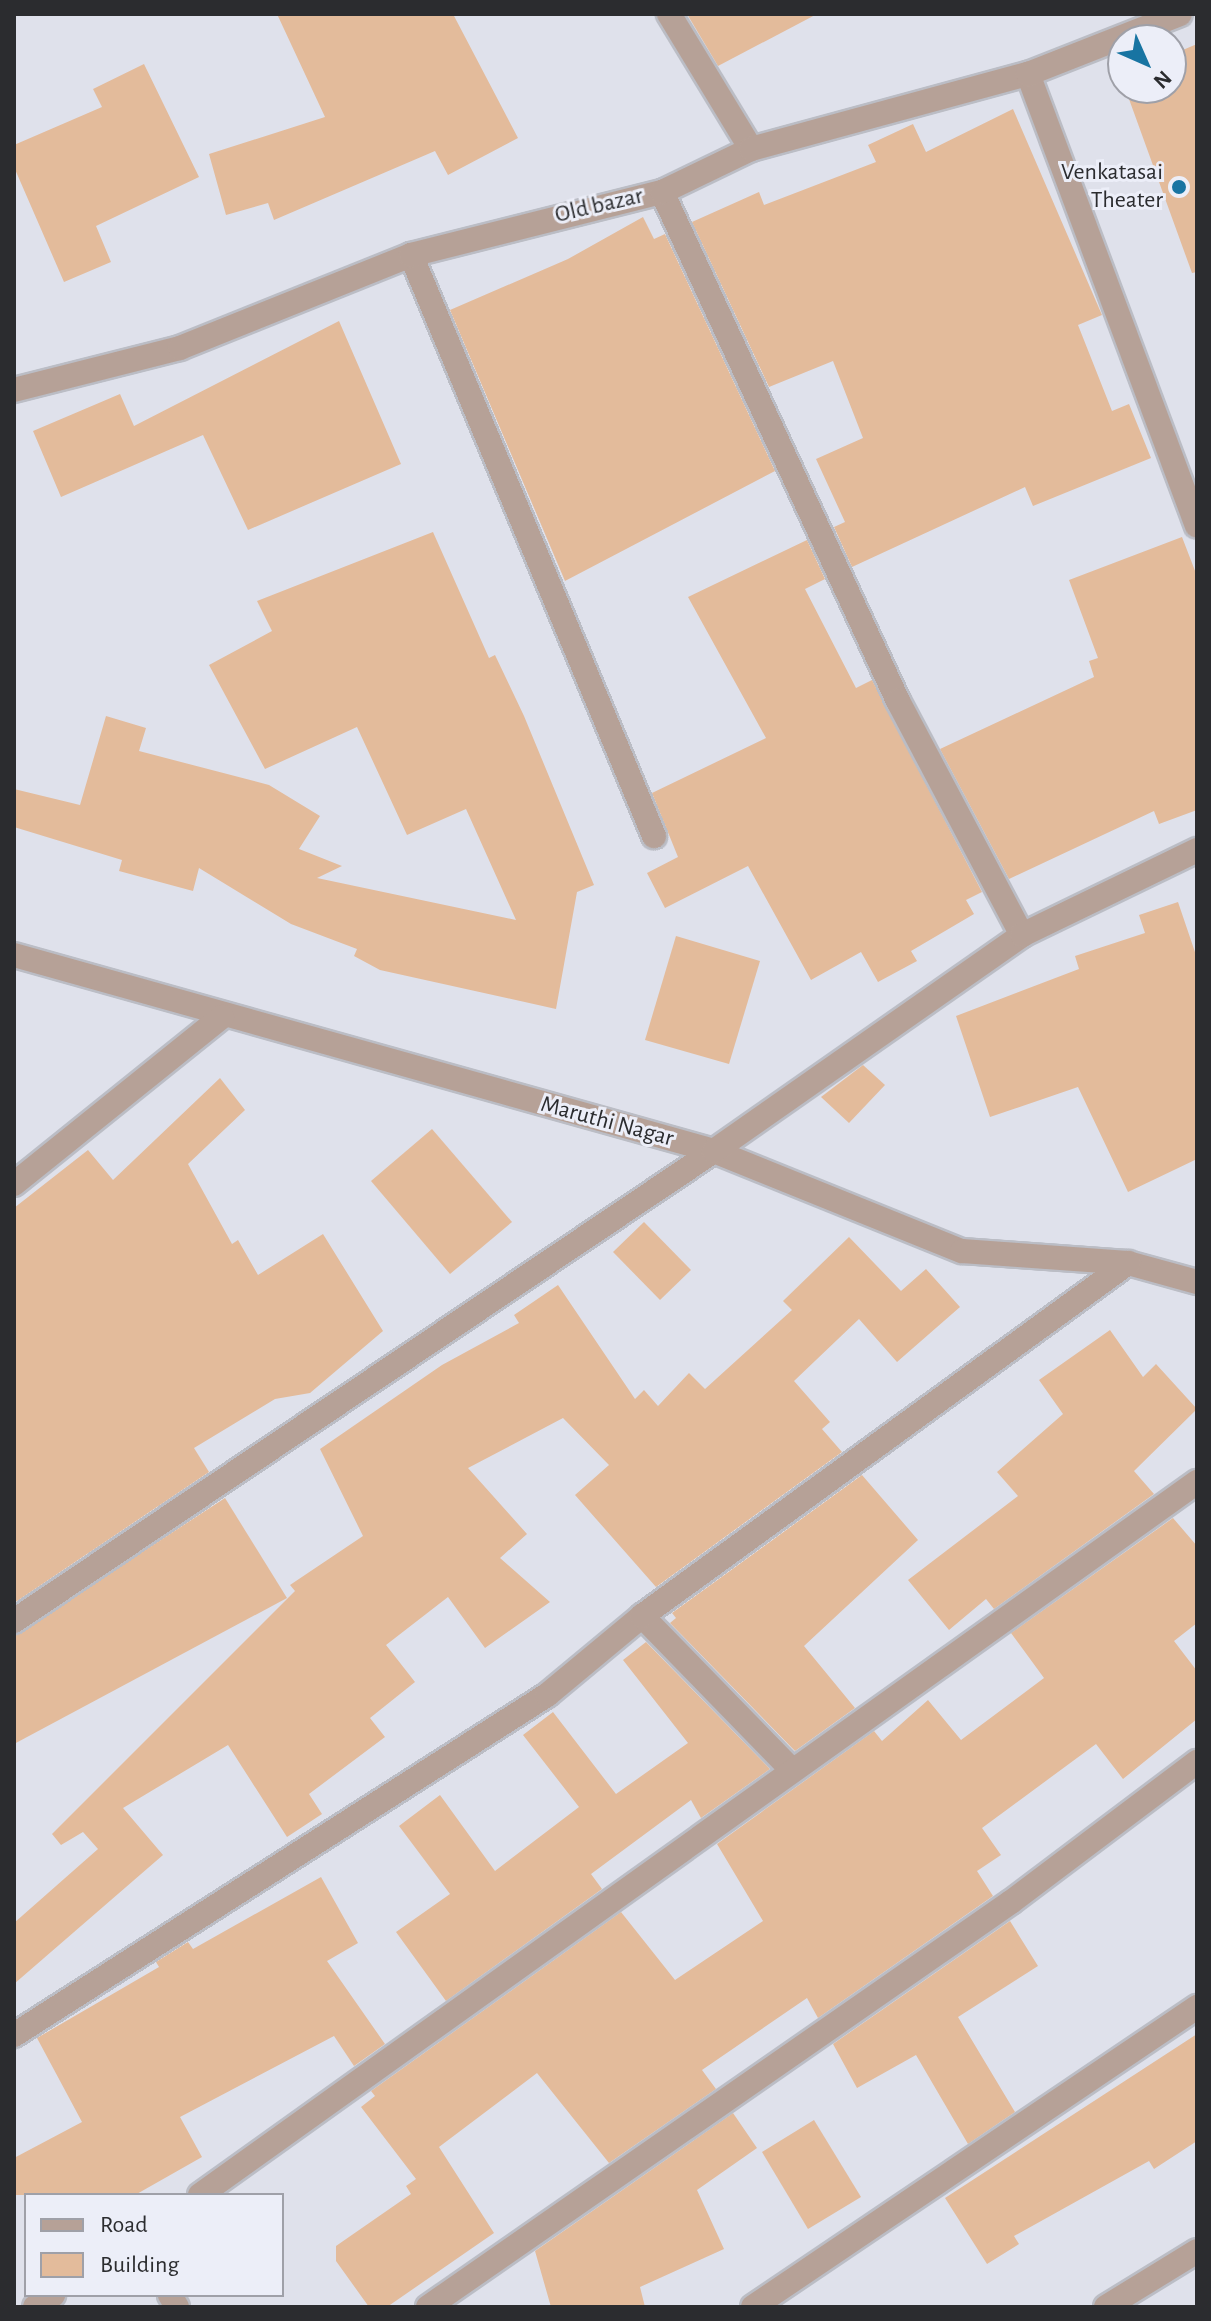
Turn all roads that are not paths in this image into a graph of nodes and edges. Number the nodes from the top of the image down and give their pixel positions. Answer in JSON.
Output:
{"nodes":[{"id":1,"x":669,"y":14,"type":"edge"},
{"id":2,"x":1180,"y":14,"type":"edge"},
{"id":3,"x":1028,"y":74,"type":"junction"},
{"id":4,"x":751,"y":149,"type":"junction"},
{"id":5,"x":662,"y":192,"type":"junction"},
{"id":6,"x":411,"y":255,"type":"junction"},
{"id":7,"x":14,"y":390,"type":"edge"},
{"id":8,"x":1197,"y":525,"type":"edge"},
{"id":9,"x":654,"y":836,"type":"dead end"},
{"id":10,"x":1197,"y":850,"type":"edge"},
{"id":11,"x":1022,"y":935,"type":"junction"},
{"id":12,"x":14,"y":955,"type":"edge"},
{"id":13,"x":222,"y":1017,"type":"junction"},
{"id":14,"x":714,"y":1151,"type":"junction"},
{"id":15,"x":14,"y":1184,"type":"edge"},
{"id":16,"x":1128,"y":1263,"type":"junction"},
{"id":17,"x":1197,"y":1282,"type":"edge"},
{"id":18,"x":1197,"y":1482,"type":"edge"},
{"id":19,"x":642,"y":1616,"type":"junction"},
{"id":20,"x":14,"y":1621,"type":"edge"},
{"id":21,"x":1197,"y":1762,"type":"edge"},
{"id":22,"x":792,"y":1770,"type":"junction"},
{"id":23,"x":1197,"y":2007,"type":"edge"},
{"id":24,"x":14,"y":2035,"type":"edge"},
{"id":25,"x":203,"y":2193,"type":"edge"},
{"id":26,"x":1197,"y":2251,"type":"edge"},
{"id":27,"x":428,"y":2307,"type":"edge"},
{"id":28,"x":753,"y":2307,"type":"edge"},
{"id":29,"x":1106,"y":2307,"type":"edge"}],
"edges":[{"from":1,"to":4,"type":"street"},
{"from":2,"to":3,"type":"street","name":"Old bazar"},
{"from":3,"to":4,"type":"street","name":"Old bazar"},
{"from":3,"to":8,"type":"street"},
{"from":4,"to":5,"type":"street","name":"Old bazar"},
{"from":5,"to":6,"type":"street","name":"Old bazar"},
{"from":5,"to":11,"type":"street"},
{"from":6,"to":7,"type":"street","name":"Old bazar"},
{"from":6,"to":9,"type":"street"},
{"from":10,"to":11,"type":"street"},
{"from":11,"to":14,"type":"street"},
{"from":12,"to":13,"type":"street","name":"Maruthi Nagar"},
{"from":13,"to":14,"type":"street","name":"Maruthi Nagar"},
{"from":13,"to":15,"type":"street"},
{"from":14,"to":16,"type":"street","name":"Maruthi Nagar"},
{"from":14,"to":20,"type":"street"},
{"from":16,"to":17,"type":"street","name":"Maruthi Nagar"},
{"from":16,"to":19,"type":"street"},
{"from":18,"to":22,"type":"street"},
{"from":19,"to":22,"type":"street"},
{"from":19,"to":24,"type":"street"},
{"from":21,"to":27,"type":"street"},
{"from":22,"to":25,"type":"street"},
{"from":23,"to":28,"type":"street"},
{"from":26,"to":29,"type":"street"}]}
